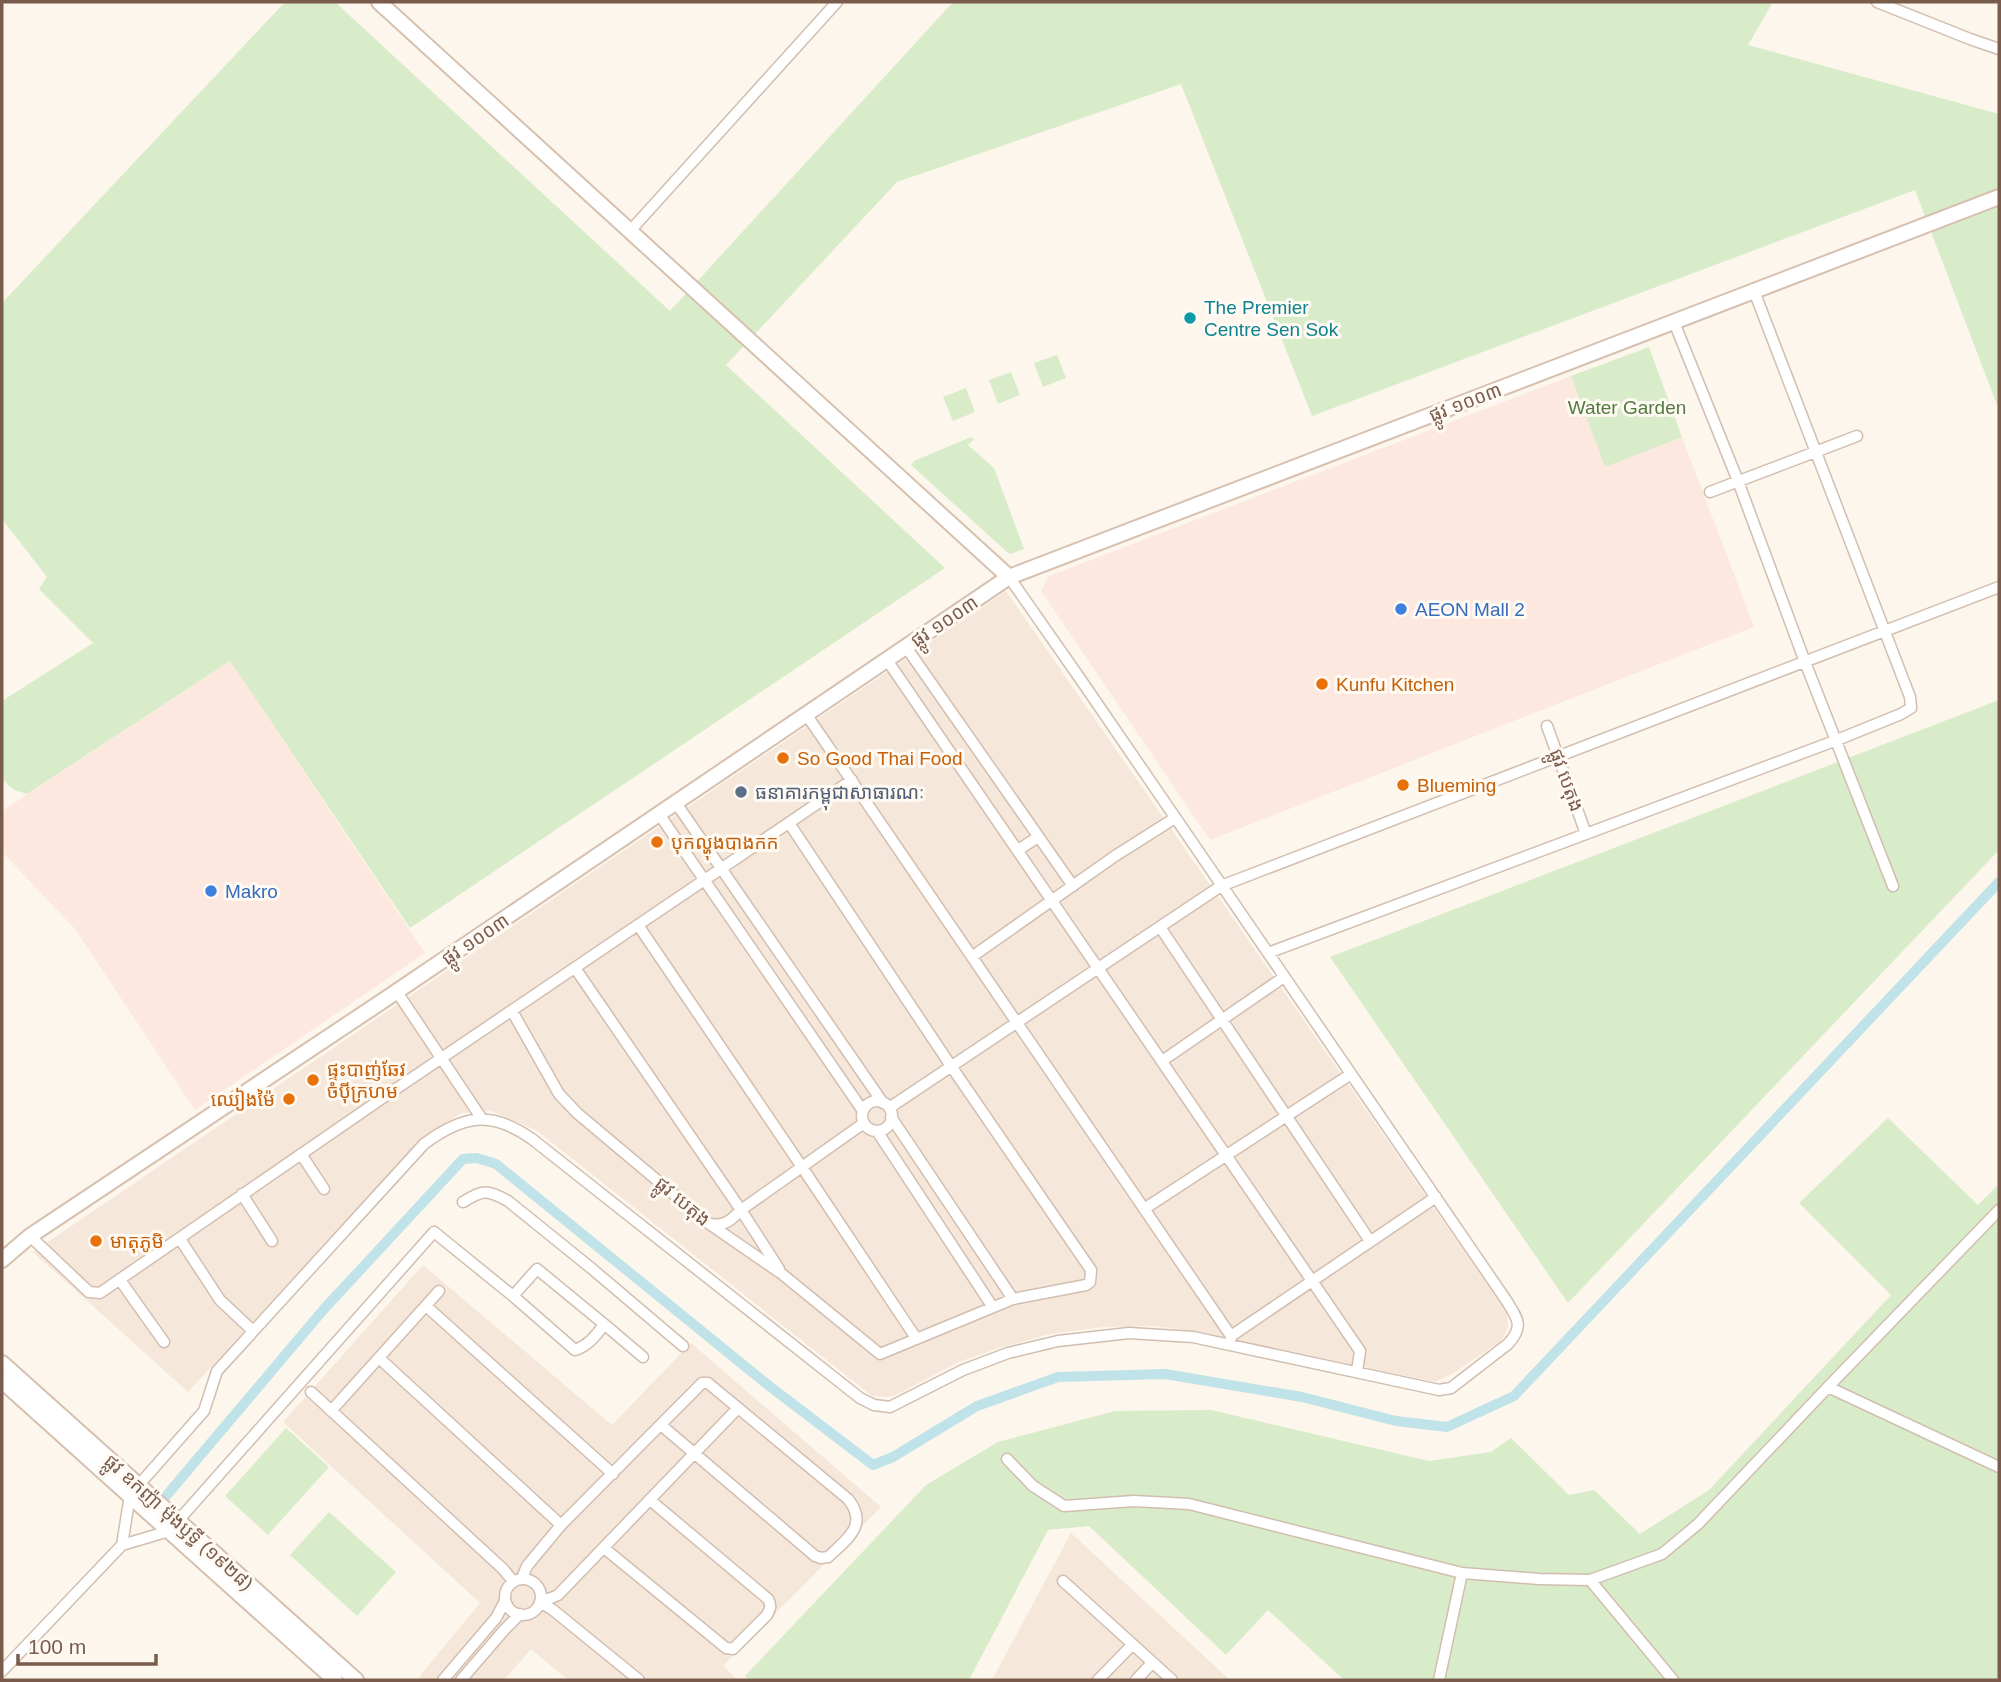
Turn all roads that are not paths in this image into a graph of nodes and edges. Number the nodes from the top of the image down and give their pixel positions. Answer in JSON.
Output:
{"nodes":[{"id":1,"x":837,"y":2,"type":"edge"},
{"id":2,"x":1877,"y":2,"type":"edge"},
{"id":3,"x":382,"y":3,"type":"edge"},
{"id":4,"x":1999,"y":49,"type":"edge"},
{"id":5,"x":1999,"y":197,"type":"edge"},
{"id":6,"x":630,"y":230,"type":"junction"},
{"id":7,"x":1754,"y":291,"type":"junction"},
{"id":8,"x":1674,"y":322,"type":"junction"},
{"id":9,"x":1857,"y":436,"type":"dead end"},
{"id":10,"x":1815,"y":452,"type":"junction"},
{"id":11,"x":1738,"y":481,"type":"junction"},
{"id":12,"x":1710,"y":492,"type":"dead end"},
{"id":13,"x":1009,"y":577,"type":"junction"},
{"id":14,"x":1999,"y":587,"type":"edge"},
{"id":15,"x":1883,"y":632,"type":"junction"},
{"id":16,"x":906,"y":647,"type":"junction"},
{"id":17,"x":887,"y":660,"type":"junction"},
{"id":18,"x":1805,"y":662,"type":"junction"},
{"id":19,"x":806,"y":714,"type":"junction"},
{"id":20,"x":1547,"y":726,"type":"dead end"},
{"id":21,"x":1837,"y":740,"type":"junction"},
{"id":22,"x":1559,"y":758,"type":"junction"},
{"id":23,"x":852,"y":780,"type":"junction"},
{"id":24,"x":676,"y":803,"type":"junction"},
{"id":25,"x":659,"y":814,"type":"junction"},
{"id":26,"x":1175,"y":818,"type":"junction"},
{"id":27,"x":789,"y":823,"type":"junction"},
{"id":28,"x":1586,"y":834,"type":"junction"},
{"id":29,"x":1038,"y":837,"type":"junction"},
{"id":30,"x":1018,"y":850,"type":"junction"},
{"id":31,"x":722,"y":869,"type":"junction"},
{"id":32,"x":705,"y":880,"type":"junction"},
{"id":33,"x":1073,"y":886,"type":"junction"},
{"id":34,"x":1221,"y":886,"type":"junction"},
{"id":35,"x":1893,"y":886,"type":"dead end"},
{"id":36,"x":1052,"y":901,"type":"junction"},
{"id":37,"x":638,"y":925,"type":"junction"},
{"id":38,"x":1160,"y":927,"type":"junction"},
{"id":39,"x":1268,"y":953,"type":"junction"},
{"id":40,"x":973,"y":956,"type":"junction"},
{"id":41,"x":575,"y":968,"type":"junction"},
{"id":42,"x":1098,"y":968,"type":"junction"},
{"id":43,"x":1284,"y":977,"type":"junction"},
{"id":44,"x":397,"y":992,"type":"junction"},
{"id":45,"x":512,"y":1011,"type":"junction"},
{"id":46,"x":1222,"y":1020,"type":"junction"},
{"id":47,"x":1017,"y":1022,"type":"junction"},
{"id":48,"x":442,"y":1058,"type":"junction"},
{"id":49,"x":1162,"y":1061,"type":"junction"},
{"id":50,"x":951,"y":1066,"type":"junction"},
{"id":51,"x":1351,"y":1074,"type":"junction"},
{"id":52,"x":888,"y":1109,"type":"junction"},
{"id":53,"x":863,"y":1111,"type":"junction"},
{"id":54,"x":1286,"y":1116,"type":"junction"},
{"id":55,"x":482,"y":1119,"type":"junction"},
{"id":56,"x":864,"y":1123,"type":"junction"},
{"id":57,"x":877,"y":1131,"type":"junction"},
{"id":58,"x":301,"y":1154,"type":"junction"},
{"id":59,"x":1226,"y":1156,"type":"junction"},
{"id":60,"x":803,"y":1167,"type":"junction"},
{"id":61,"x":324,"y":1189,"type":"dead end"},
{"id":62,"x":242,"y":1194,"type":"junction"},
{"id":63,"x":1436,"y":1198,"type":"junction"},
{"id":64,"x":463,"y":1202,"type":"dead end"},
{"id":65,"x":1144,"y":1209,"type":"junction"},
{"id":66,"x":741,"y":1210,"type":"junction"},
{"id":67,"x":1999,"y":1210,"type":"edge"},
{"id":68,"x":708,"y":1223,"type":"junction"},
{"id":69,"x":30,"y":1236,"type":"junction"},
{"id":70,"x":180,"y":1239,"type":"junction"},
{"id":71,"x":272,"y":1241,"type":"dead end"},
{"id":72,"x":1370,"y":1241,"type":"junction"},
{"id":73,"x":2,"y":1260,"type":"edge"},
{"id":74,"x":782,"y":1274,"type":"junction"},
{"id":75,"x":120,"y":1280,"type":"junction"},
{"id":76,"x":1312,"y":1281,"type":"junction"},
{"id":77,"x":439,"y":1292,"type":"dead end"},
{"id":78,"x":513,"y":1296,"type":"junction"},
{"id":79,"x":1013,"y":1298,"type":"junction"},
{"id":80,"x":426,"y":1306,"type":"junction"},
{"id":81,"x":992,"y":1306,"type":"junction"},
{"id":82,"x":604,"y":1324,"type":"junction"},
{"id":83,"x":253,"y":1331,"type":"junction"},
{"id":84,"x":916,"y":1338,"type":"junction"},
{"id":85,"x":1231,"y":1340,"type":"junction"},
{"id":86,"x":164,"y":1342,"type":"dead end"},
{"id":87,"x":683,"y":1346,"type":"dead end"},
{"id":88,"x":643,"y":1357,"type":"dead end"},
{"id":89,"x":379,"y":1358,"type":"junction"},
{"id":90,"x":2,"y":1363,"type":"edge"},
{"id":91,"x":1357,"y":1371,"type":"junction"},
{"id":92,"x":2,"y":1381,"type":"edge"},
{"id":93,"x":1828,"y":1387,"type":"junction"},
{"id":94,"x":311,"y":1392,"type":"dead end"},
{"id":95,"x":738,"y":1408,"type":"junction"},
{"id":96,"x":331,"y":1410,"type":"junction"},
{"id":97,"x":661,"y":1425,"type":"junction"},
{"id":98,"x":694,"y":1454,"type":"junction"},
{"id":99,"x":1007,"y":1459,"type":"dead end"},
{"id":100,"x":1999,"y":1467,"type":"edge"},
{"id":101,"x":613,"y":1474,"type":"junction"},
{"id":102,"x":138,"y":1493,"type":"junction"},
{"id":103,"x":650,"y":1500,"type":"junction"},
{"id":104,"x":170,"y":1522,"type":"junction"},
{"id":105,"x":561,"y":1525,"type":"junction"},
{"id":106,"x":122,"y":1545,"type":"junction"},
{"id":107,"x":604,"y":1548,"type":"junction"},
{"id":108,"x":1462,"y":1573,"type":"junction"},
{"id":109,"x":518,"y":1580,"type":"junction"},
{"id":110,"x":1590,"y":1580,"type":"junction"},
{"id":111,"x":1063,"y":1581,"type":"dead end"},
{"id":112,"x":505,"y":1601,"type":"junction"},
{"id":113,"x":541,"y":1601,"type":"junction"},
{"id":114,"x":520,"y":1615,"type":"junction"},
{"id":115,"x":1132,"y":1645,"type":"junction"},
{"id":116,"x":1152,"y":1663,"type":"junction"},
{"id":117,"x":2,"y":1671,"type":"edge"},
{"id":118,"x":335,"y":1680,"type":"edge"},
{"id":119,"x":356,"y":1680,"type":"edge"},
{"id":120,"x":443,"y":1680,"type":"edge"},
{"id":121,"x":461,"y":1680,"type":"edge"},
{"id":122,"x":639,"y":1680,"type":"edge"},
{"id":123,"x":1098,"y":1680,"type":"edge"},
{"id":124,"x":1136,"y":1680,"type":"edge"},
{"id":125,"x":1172,"y":1680,"type":"edge"},
{"id":126,"x":1439,"y":1680,"type":"edge"},
{"id":127,"x":1673,"y":1680,"type":"edge"}],
"edges":[{"from":1,"to":6,"type":"street"},
{"from":2,"to":4,"type":"street"},
{"from":3,"to":6,"type":"main road"},
{"from":5,"to":7,"type":"main road","name":"ផ្លូវ ១០០៣"},
{"from":6,"to":13,"type":"main road"},
{"from":7,"to":8,"type":"main road","name":"ផ្លូវ ១០០៣"},
{"from":7,"to":10,"type":"street"},
{"from":8,"to":11,"type":"street"},
{"from":8,"to":13,"type":"main road","name":"ផ្លូវ ១០០៣"},
{"from":9,"to":10,"type":"street"},
{"from":10,"to":11,"type":"street"},
{"from":10,"to":15,"type":"street"},
{"from":11,"to":12,"type":"street"},
{"from":11,"to":18,"type":"street"},
{"from":13,"to":16,"type":"main road","name":"ផ្លូវ ១០០៣"},
{"from":13,"to":26,"type":"street"},
{"from":14,"to":15,"type":"street"},
{"from":15,"to":18,"type":"street"},
{"from":15,"to":21,"type":"street"},
{"from":16,"to":17,"type":"main road","name":"ផ្លូវ ១០០៣"},
{"from":16,"to":29,"type":"street"},
{"from":17,"to":19,"type":"main road","name":"ផ្លូវ ១០០៣"},
{"from":17,"to":30,"type":"street"},
{"from":18,"to":21,"type":"street"},
{"from":18,"to":22,"type":"street"},
{"from":19,"to":23,"type":"street"},
{"from":19,"to":24,"type":"main road","name":"ផ្លូវ ១០០៣"},
{"from":20,"to":22,"type":"street","name":"ផ្លូវ បេតុង"},
{"from":21,"to":28,"type":"street"},
{"from":21,"to":35,"type":"street"},
{"from":22,"to":28,"type":"street","name":"ផ្លូវ បេតុង"},
{"from":22,"to":34,"type":"street"},
{"from":23,"to":27,"type":"street"},
{"from":23,"to":40,"type":"street"},
{"from":24,"to":25,"type":"main road","name":"ផ្លូវ ១០០៣"},
{"from":24,"to":31,"type":"street"},
{"from":25,"to":32,"type":"street"},
{"from":25,"to":44,"type":"main road","name":"ផ្លូវ ១០០៣"},
{"from":26,"to":33,"type":"street"},
{"from":26,"to":34,"type":"street"},
{"from":27,"to":31,"type":"street"},
{"from":27,"to":50,"type":"street"},
{"from":28,"to":39,"type":"street"},
{"from":29,"to":30,"type":"street"},
{"from":29,"to":33,"type":"street"},
{"from":30,"to":36,"type":"street"},
{"from":31,"to":32,"type":"street"},
{"from":31,"to":52,"type":"street"},
{"from":32,"to":37,"type":"street"},
{"from":32,"to":53,"type":"street"},
{"from":33,"to":36,"type":"street"},
{"from":34,"to":38,"type":"street"},
{"from":34,"to":39,"type":"street"},
{"from":36,"to":40,"type":"street"},
{"from":36,"to":42,"type":"street"},
{"from":37,"to":41,"type":"street"},
{"from":37,"to":60,"type":"street"},
{"from":38,"to":42,"type":"street"},
{"from":38,"to":46,"type":"street"},
{"from":39,"to":43,"type":"street"},
{"from":40,"to":47,"type":"street"},
{"from":41,"to":45,"type":"street"},
{"from":41,"to":66,"type":"street"},
{"from":42,"to":47,"type":"street"},
{"from":42,"to":49,"type":"street"},
{"from":43,"to":46,"type":"street"},
{"from":43,"to":51,"type":"street"},
{"from":44,"to":48,"type":"street"},
{"from":44,"to":69,"type":"main road","name":"ផ្លូវ ១០០៣"},
{"from":45,"to":48,"type":"street"},
{"from":45,"to":68,"type":"street","name":"ផ្លូវ បេតុង"},
{"from":46,"to":49,"type":"street"},
{"from":46,"to":54,"type":"street"},
{"from":47,"to":50,"type":"street"},
{"from":47,"to":65,"type":"street"},
{"from":48,"to":55,"type":"street"},
{"from":48,"to":58,"type":"street"},
{"from":49,"to":59,"type":"street"},
{"from":50,"to":52,"type":"street"},
{"from":50,"to":79,"type":"street"},
{"from":51,"to":54,"type":"street"},
{"from":51,"to":63,"type":"street"},
{"from":52,"to":53,"type":"street"},
{"from":52,"to":57,"type":"street"},
{"from":52,"to":79,"type":"street"},
{"from":53,"to":56,"type":"street"},
{"from":54,"to":59,"type":"street"},
{"from":54,"to":72,"type":"street"},
{"from":55,"to":83,"type":"street"},
{"from":55,"to":85,"type":"street"},
{"from":56,"to":57,"type":"street"},
{"from":56,"to":60,"type":"street"},
{"from":57,"to":81,"type":"street"},
{"from":58,"to":61,"type":"street"},
{"from":58,"to":62,"type":"street"},
{"from":59,"to":65,"type":"street"},
{"from":59,"to":76,"type":"street"},
{"from":60,"to":66,"type":"street"},
{"from":60,"to":84,"type":"street"},
{"from":62,"to":70,"type":"street"},
{"from":62,"to":71,"type":"street"},
{"from":63,"to":72,"type":"street"},
{"from":63,"to":91,"type":"street"},
{"from":64,"to":87,"type":"street"},
{"from":65,"to":85,"type":"street"},
{"from":66,"to":68,"type":"street"},
{"from":66,"to":74,"type":"street"},
{"from":67,"to":93,"type":"street"},
{"from":68,"to":74,"type":"street","name":"ផ្លូវ បេតុង"},
{"from":69,"to":73,"type":"main road","name":"ផ្លូវ ១០០៣"},
{"from":69,"to":75,"type":"street"},
{"from":70,"to":75,"type":"street"},
{"from":70,"to":83,"type":"street"},
{"from":72,"to":76,"type":"street"},
{"from":74,"to":84,"type":"street","name":"ផ្លូវ បេតុង"},
{"from":75,"to":86,"type":"street"},
{"from":76,"to":85,"type":"street"},
{"from":76,"to":91,"type":"street"},
{"from":77,"to":80,"type":"street"},
{"from":78,"to":82,"type":"street"},
{"from":78,"to":82,"type":"street"},
{"from":78,"to":104,"type":"street"},
{"from":79,"to":81,"type":"street"},
{"from":80,"to":89,"type":"street"},
{"from":80,"to":101,"type":"street"},
{"from":81,"to":84,"type":"street"},
{"from":82,"to":88,"type":"street"},
{"from":83,"to":102,"type":"street"},
{"from":85,"to":91,"type":"street"},
{"from":89,"to":96,"type":"street"},
{"from":89,"to":105,"type":"street"},
{"from":90,"to":102,"type":"main road","name":"ផ្លូវ ឧកញ៉ា ម៉ុងឫទ្ធី (១៩២៨)"},
{"from":92,"to":102,"type":"main road","name":"ផ្លូវ ឧកញ៉ា ម៉ុងឫទ្ធី (១៩២៨)"},
{"from":93,"to":100,"type":"street"},
{"from":93,"to":110,"type":"street"},
{"from":94,"to":96,"type":"street"},
{"from":95,"to":97,"type":"street"},
{"from":95,"to":98,"type":"street"},
{"from":95,"to":98,"type":"street"},
{"from":96,"to":109,"type":"street"},
{"from":97,"to":98,"type":"street"},
{"from":97,"to":101,"type":"street"},
{"from":98,"to":103,"type":"street"},
{"from":99,"to":108,"type":"street"},
{"from":101,"to":105,"type":"street"},
{"from":102,"to":104,"type":"main road","name":"ផ្លូវ ឧកញ៉ា ម៉ុងឫទ្ធី (១៩២៨)"},
{"from":102,"to":106,"type":"street"},
{"from":103,"to":107,"type":"street"},
{"from":103,"to":107,"type":"street"},
{"from":104,"to":106,"type":"street"},
{"from":104,"to":118,"type":"main road","name":"ផ្លូវ ឧកញ៉ា ម៉ុងឫទ្ធី (១៩២៨)"},
{"from":104,"to":119,"type":"main road","name":"ផ្លូវ ឧកញ៉ា ម៉ុងឫទ្ធី (១៩២៨)"},
{"from":105,"to":109,"type":"street"},
{"from":106,"to":117,"type":"street"},
{"from":107,"to":113,"type":"street"},
{"from":108,"to":110,"type":"street"},
{"from":108,"to":126,"type":"street"},
{"from":109,"to":112,"type":"street"},
{"from":109,"to":113,"type":"street"},
{"from":110,"to":127,"type":"street"},
{"from":111,"to":115,"type":"street"},
{"from":112,"to":114,"type":"street"},
{"from":112,"to":120,"type":"street"},
{"from":113,"to":114,"type":"street"},
{"from":113,"to":122,"type":"street"},
{"from":114,"to":121,"type":"street"},
{"from":115,"to":116,"type":"street"},
{"from":115,"to":123,"type":"street"},
{"from":116,"to":124,"type":"street"},
{"from":116,"to":125,"type":"street"}]}
